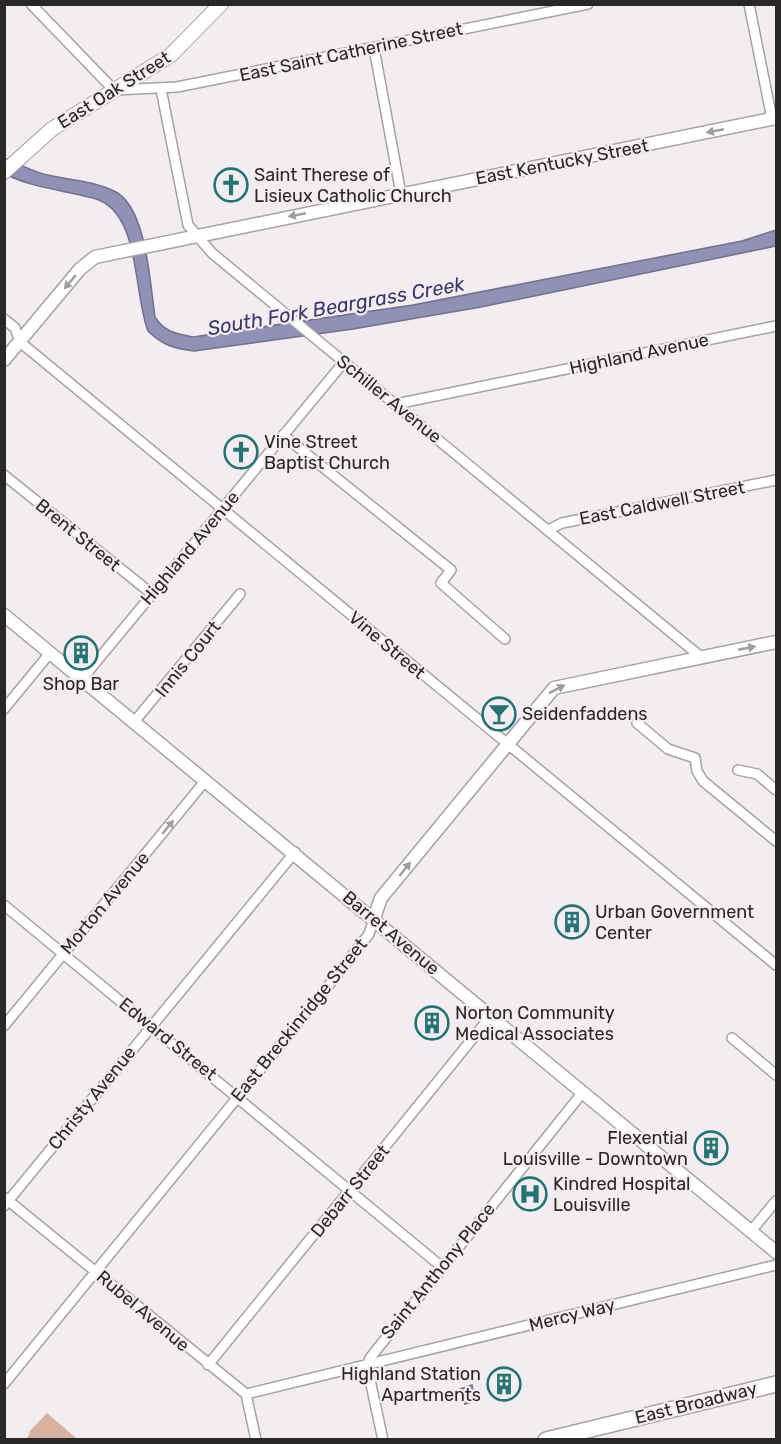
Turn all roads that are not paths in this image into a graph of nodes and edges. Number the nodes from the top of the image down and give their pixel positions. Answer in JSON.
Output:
{"nodes":[{"id":1,"x":31,"y":4,"type":"edge"},
{"id":2,"x":588,"y":4,"type":"edge"},
{"id":3,"x":748,"y":4,"type":"edge"},
{"id":4,"x":216,"y":6,"type":"edge"},
{"id":5,"x":374,"y":48,"type":"junction"},
{"id":6,"x":161,"y":89,"type":"junction"},
{"id":7,"x":114,"y":90,"type":"junction"},
{"id":8,"x":774,"y":119,"type":"edge"},
{"id":9,"x":4,"y":172,"type":"edge"},
{"id":10,"x":401,"y":194,"type":"junction"},
{"id":11,"x":197,"y":236,"type":"junction"},
{"id":12,"x":4,"y":319,"type":"edge"},
{"id":13,"x":777,"y":326,"type":"edge"},
{"id":14,"x":20,"y":342,"type":"junction"},
{"id":15,"x":4,"y":360,"type":"edge"},
{"id":16,"x":344,"y":362,"type":"junction"},
{"id":17,"x":396,"y":404,"type":"junction"},
{"id":18,"x":283,"y":435,"type":"junction"},
{"id":19,"x":4,"y":475,"type":"edge"},
{"id":20,"x":777,"y":480,"type":"edge"},
{"id":21,"x":223,"y":509,"type":"junction"},
{"id":22,"x":548,"y":530,"type":"junction"},
{"id":23,"x":152,"y":594,"type":"junction"},
{"id":24,"x":240,"y":594,"type":"dead end"},
{"id":25,"x":4,"y":615,"type":"edge"},
{"id":26,"x":505,"y":639,"type":"dead end"},
{"id":27,"x":777,"y":642,"type":"edge"},
{"id":28,"x":50,"y":653,"type":"junction"},
{"id":29,"x":701,"y":657,"type":"junction"},
{"id":30,"x":82,"y":679,"type":"junction"},
{"id":31,"x":4,"y":709,"type":"edge"},
{"id":32,"x":134,"y":723,"type":"junction"},
{"id":33,"x":637,"y":723,"type":"dead end"},
{"id":34,"x":507,"y":744,"type":"junction"},
{"id":35,"x":738,"y":770,"type":"dead end"},
{"id":36,"x":206,"y":780,"type":"junction"},
{"id":37,"x":777,"y":790,"type":"edge"},
{"id":38,"x":777,"y":841,"type":"edge"},
{"id":39,"x":294,"y":852,"type":"junction"},
{"id":40,"x":4,"y":904,"type":"edge"},
{"id":41,"x":374,"y":918,"type":"junction"},
{"id":42,"x":64,"y":954,"type":"junction"},
{"id":43,"x":776,"y":964,"type":"edge"},
{"id":44,"x":490,"y":1017,"type":"junction"},
{"id":45,"x":151,"y":1025,"type":"junction"},
{"id":46,"x":4,"y":1026,"type":"edge"},
{"id":47,"x":732,"y":1038,"type":"dead end"},
{"id":48,"x":777,"y":1075,"type":"edge"},
{"id":49,"x":583,"y":1092,"type":"junction"},
{"id":50,"x":238,"y":1096,"type":"junction"},
{"id":51,"x":351,"y":1190,"type":"junction"},
{"id":52,"x":6,"y":1201,"type":"edge"},
{"id":53,"x":777,"y":1201,"type":"edge"},
{"id":54,"x":752,"y":1231,"type":"junction"},
{"id":55,"x":777,"y":1252,"type":"edge"},
{"id":56,"x":777,"y":1265,"type":"edge"},
{"id":57,"x":442,"y":1267,"type":"junction"},
{"id":58,"x":95,"y":1272,"type":"junction"},
{"id":59,"x":208,"y":1365,"type":"junction"},
{"id":60,"x":367,"y":1366,"type":"junction"},
{"id":61,"x":4,"y":1384,"type":"edge"},
{"id":62,"x":777,"y":1384,"type":"edge"},
{"id":63,"x":246,"y":1394,"type":"junction"},
{"id":64,"x":256,"y":1440,"type":"edge"},
{"id":65,"x":383,"y":1440,"type":"edge"},
{"id":66,"x":546,"y":1440,"type":"edge"}],
"edges":[{"from":1,"to":7,"type":"street"},
{"from":2,"to":5,"type":"street","name":"East Saint Catherine Street"},
{"from":3,"to":8,"type":"street"},
{"from":4,"to":7,"type":"main road","name":"East Oak Street"},
{"from":5,"to":6,"type":"street","name":"East Saint Catherine Street"},
{"from":5,"to":10,"type":"street"},
{"from":6,"to":7,"type":"street","name":"East Saint Catherine Street"},
{"from":6,"to":11,"type":"street","name":"Schiller Avenue"},
{"from":7,"to":9,"type":"main road","name":"East Oak Street"},
{"from":8,"to":10,"type":"street","name":"East Kentucky Street","one_way":true},
{"from":10,"to":11,"type":"street","name":"East Kentucky Street","one_way":true},
{"from":11,"to":14,"type":"street","name":"East Kentucky Street","one_way":true},
{"from":11,"to":16,"type":"street","name":"Schiller Avenue"},
{"from":12,"to":14,"type":"street","name":"Vine Street"},
{"from":13,"to":17,"type":"street","name":"Highland Avenue"},
{"from":14,"to":15,"type":"street","name":"East Kentucky Street"},
{"from":14,"to":21,"type":"street","name":"Vine Street"},
{"from":16,"to":17,"type":"street","name":"Schiller Avenue"},
{"from":16,"to":18,"type":"street","name":"Highland Avenue"},
{"from":17,"to":22,"type":"street","name":"Schiller Avenue"},
{"from":18,"to":21,"type":"street","name":"Highland Avenue"},
{"from":18,"to":26,"type":"street"},
{"from":19,"to":23,"type":"street","name":"Brent Street"},
{"from":20,"to":22,"type":"street","name":"East Caldwell Street"},
{"from":21,"to":23,"type":"street","name":"Highland Avenue"},
{"from":21,"to":34,"type":"street","name":"Vine Street"},
{"from":22,"to":29,"type":"street","name":"Schiller Avenue"},
{"from":23,"to":30,"type":"street","name":"Highland Avenue"},
{"from":24,"to":32,"type":"street","name":"Innis Court"},
{"from":25,"to":28,"type":"street","name":"Barret Avenue"},
{"from":29,"to":27,"type":"street","name":"East Breckinridge Street","one_way":true},
{"from":28,"to":30,"type":"street","name":"Barret Avenue"},
{"from":28,"to":31,"type":"street"},
{"from":34,"to":29,"type":"street","name":"East Breckinridge Street","one_way":true},
{"from":30,"to":32,"type":"street","name":"Barret Avenue"},
{"from":32,"to":36,"type":"street","name":"Barret Avenue"},
{"from":33,"to":38,"type":"street"},
{"from":41,"to":34,"type":"street","name":"East Breckinridge Street","one_way":true},
{"from":34,"to":43,"type":"street","name":"Vine Street"},
{"from":35,"to":37,"type":"street"},
{"from":36,"to":39,"type":"street","name":"Barret Avenue"},
{"from":42,"to":36,"type":"street","name":"Morton Avenue","one_way":true},
{"from":39,"to":41,"type":"street","name":"Barret Avenue"},
{"from":39,"to":45,"type":"street","name":"Christy Avenue"},
{"from":40,"to":42,"type":"street","name":"Edward Street"},
{"from":41,"to":44,"type":"street","name":"Barret Avenue"},
{"from":41,"to":50,"type":"street","name":"East Breckinridge Street"},
{"from":42,"to":45,"type":"street","name":"Edward Street"},
{"from":42,"to":46,"type":"street","name":"Morton Avenue"},
{"from":44,"to":49,"type":"street","name":"Barret Avenue"},
{"from":44,"to":51,"type":"street","name":"Debarr Street"},
{"from":45,"to":50,"type":"street","name":"Edward Street"},
{"from":45,"to":52,"type":"street","name":"Christy Avenue"},
{"from":47,"to":48,"type":"street"},
{"from":49,"to":54,"type":"street","name":"Barret Avenue"},
{"from":49,"to":57,"type":"street","name":"Saint Anthony Place"},
{"from":50,"to":51,"type":"street","name":"Edward Street"},
{"from":50,"to":58,"type":"street","name":"East Breckinridge Street"},
{"from":51,"to":57,"type":"street","name":"Edward Street"},
{"from":51,"to":59,"type":"street","name":"Debarr Street"},
{"from":52,"to":58,"type":"street","name":"Rubel Avenue"},
{"from":53,"to":54,"type":"street"},
{"from":54,"to":55,"type":"street","name":"Barret Avenue"},
{"from":56,"to":60,"type":"street","name":"Mercy Way"},
{"from":57,"to":60,"type":"street","name":"Saint Anthony Place"},
{"from":58,"to":59,"type":"street","name":"Rubel Avenue"},
{"from":58,"to":61,"type":"street","name":"East Breckinridge Street"},
{"from":59,"to":63,"type":"street","name":"Rubel Avenue"},
{"from":60,"to":63,"type":"street","name":"Mercy Way"},
{"from":60,"to":65,"type":"street"},
{"from":62,"to":66,"type":"main road","name":"East Broadway"},
{"from":63,"to":64,"type":"street"}]}
